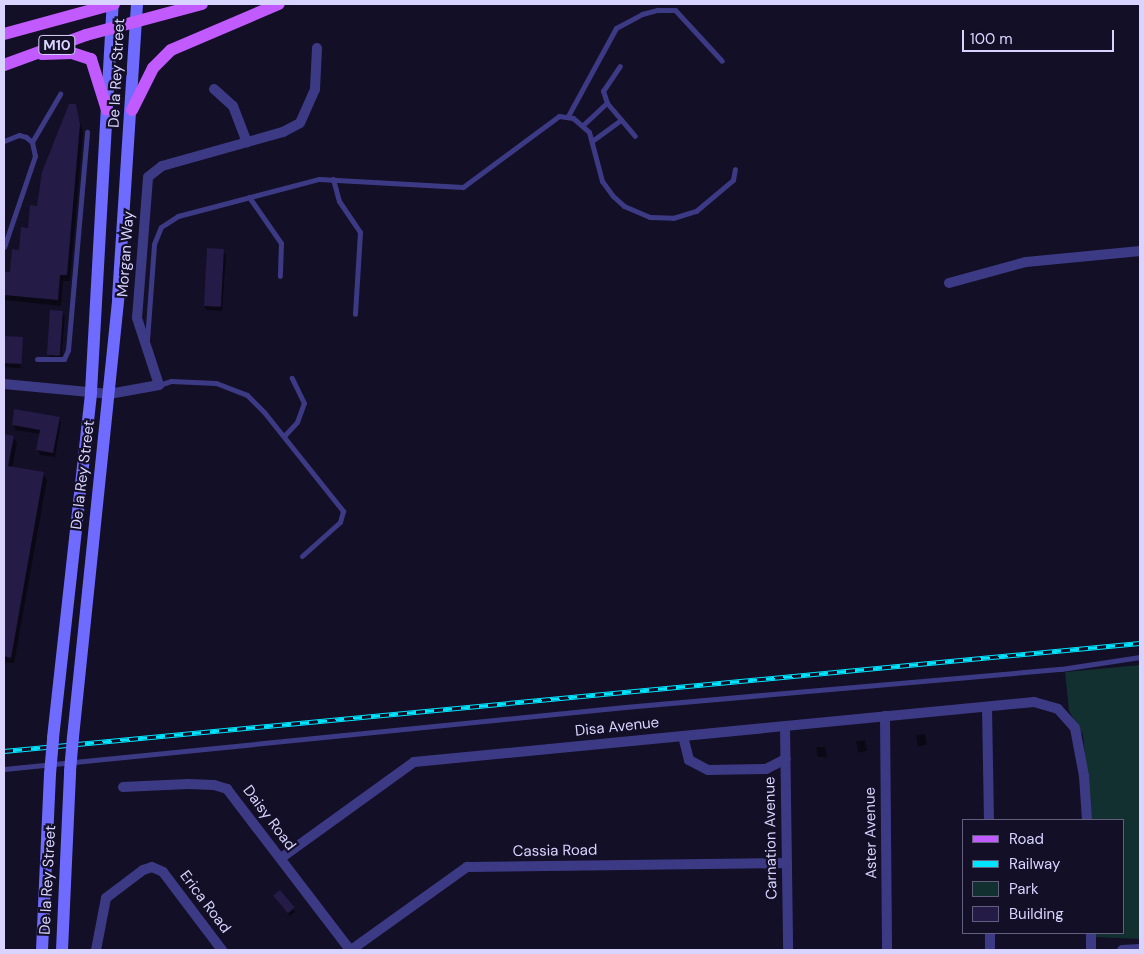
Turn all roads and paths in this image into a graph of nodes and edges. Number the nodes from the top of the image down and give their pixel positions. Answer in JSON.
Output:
{"nodes":[{"id":1,"x":113,"y":4,"type":"edge"},
{"id":2,"x":137,"y":4,"type":"edge"},
{"id":3,"x":202,"y":4,"type":"edge"},
{"id":4,"x":279,"y":4,"type":"edge"},
{"id":5,"x":661,"y":4,"type":"edge"},
{"id":6,"x":657,"y":10,"type":"junction"},
{"id":7,"x":136,"y":22,"type":"junction"},
{"id":8,"x":111,"y":29,"type":"junction"},
{"id":9,"x":4,"y":34,"type":"edge"},
{"id":10,"x":317,"y":48,"type":"dead end"},
{"id":11,"x":28,"y":55,"type":"junction"},
{"id":12,"x":722,"y":61,"type":"dead end"},
{"id":13,"x":4,"y":65,"type":"edge"},
{"id":14,"x":620,"y":66,"type":"dead end"},
{"id":15,"x":214,"y":89,"type":"dead end"},
{"id":16,"x":60,"y":94,"type":"dead end"},
{"id":17,"x":607,"y":103,"type":"junction"},
{"id":18,"x":107,"y":110,"type":"junction"},
{"id":19,"x":132,"y":110,"type":"junction"},
{"id":20,"x":568,"y":116,"type":"junction"},
{"id":21,"x":621,"y":120,"type":"junction"},
{"id":22,"x":583,"y":125,"type":"junction"},
{"id":23,"x":86,"y":132,"type":"dead end"},
{"id":24,"x":635,"y":136,"type":"dead end"},
{"id":25,"x":4,"y":141,"type":"edge"},
{"id":26,"x":592,"y":141,"type":"junction"},
{"id":27,"x":32,"y":142,"type":"junction"},
{"id":28,"x":247,"y":142,"type":"junction"},
{"id":29,"x":735,"y":169,"type":"dead end"},
{"id":30,"x":333,"y":179,"type":"junction"},
{"id":31,"x":249,"y":196,"type":"junction"},
{"id":32,"x":4,"y":247,"type":"edge"},
{"id":33,"x":1140,"y":252,"type":"edge"},
{"id":34,"x":280,"y":276,"type":"dead end"},
{"id":35,"x":949,"y":283,"type":"dead end"},
{"id":36,"x":355,"y":314,"type":"dead end"},
{"id":37,"x":147,"y":344,"type":"junction"},
{"id":38,"x":37,"y":360,"type":"dead end"},
{"id":39,"x":292,"y":378,"type":"dead end"},
{"id":40,"x":4,"y":384,"type":"edge"},
{"id":41,"x":159,"y":385,"type":"junction"},
{"id":42,"x":91,"y":392,"type":"junction"},
{"id":43,"x":109,"y":394,"type":"junction"},
{"id":44,"x":284,"y":436,"type":"junction"},
{"id":45,"x":302,"y":556,"type":"dead end"},
{"id":46,"x":1140,"y":657,"type":"edge"},
{"id":47,"x":987,"y":707,"type":"junction"},
{"id":48,"x":885,"y":716,"type":"junction"},
{"id":49,"x":785,"y":726,"type":"junction"},
{"id":50,"x":683,"y":736,"type":"junction"},
{"id":51,"x":786,"y":759,"type":"junction"},
{"id":52,"x":4,"y":769,"type":"edge"},
{"id":53,"x":123,"y":788,"type":"dead end"},
{"id":54,"x":988,"y":819,"type":"edge"},
{"id":55,"x":1087,"y":819,"type":"edge"},
{"id":56,"x":281,"y":858,"type":"junction"},
{"id":57,"x":787,"y":863,"type":"junction"},
{"id":58,"x":990,"y":934,"type":"edge"},
{"id":59,"x":1090,"y":934,"type":"edge"},
{"id":60,"x":1140,"y":949,"type":"edge"},
{"id":61,"x":42,"y":950,"type":"edge"},
{"id":62,"x":62,"y":950,"type":"edge"},
{"id":63,"x":96,"y":950,"type":"edge"},
{"id":64,"x":222,"y":950,"type":"edge"},
{"id":65,"x":350,"y":950,"type":"edge"},
{"id":66,"x":788,"y":950,"type":"edge"},
{"id":67,"x":887,"y":950,"type":"edge"},
{"id":68,"x":990,"y":950,"type":"edge"},
{"id":69,"x":1091,"y":950,"type":"edge"},
{"id":70,"x":1122,"y":950,"type":"edge"}],
"edges":[{"from":1,"to":8,"type":"main road","name":"De la Rey Street"},
{"from":1,"to":9,"type":"main road","number":"M10"},
{"from":2,"to":7,"type":"main road","name":"De la Rey Street"},
{"from":3,"to":7,"type":"main road","number":"M10"},
{"from":4,"to":19,"type":"main road"},
{"from":5,"to":6,"type":"lane"},
{"from":6,"to":12,"type":"lane"},
{"from":6,"to":20,"type":"lane"},
{"from":7,"to":8,"type":"main road","number":"M10"},
{"from":7,"to":19,"type":"main road","name":"De la Rey Street"},
{"from":8,"to":11,"type":"main road","number":"M10"},
{"from":8,"to":18,"type":"main road","name":"De la Rey Street"},
{"from":10,"to":28,"type":"street","name":"Morgan Way"},
{"from":11,"to":13,"type":"main road","number":"M10"},
{"from":11,"to":18,"type":"main road"},
{"from":14,"to":17,"type":"lane"},
{"from":15,"to":28,"type":"street"},
{"from":16,"to":27,"type":"lane"},
{"from":17,"to":21,"type":"lane"},
{"from":17,"to":22,"type":"lane"},
{"from":18,"to":42,"type":"main road","name":"De la Rey Street"},
{"from":19,"to":43,"type":"main road","name":"De la Rey Street"},
{"from":20,"to":22,"type":"lane"},
{"from":20,"to":30,"type":"lane"},
{"from":21,"to":24,"type":"lane"},
{"from":21,"to":26,"type":"lane"},
{"from":22,"to":26,"type":"lane"},
{"from":23,"to":38,"type":"lane"},
{"from":25,"to":27,"type":"lane"},
{"from":26,"to":29,"type":"lane"},
{"from":27,"to":32,"type":"lane"},
{"from":28,"to":37,"type":"street","name":"Morgan Way"},
{"from":30,"to":31,"type":"lane"},
{"from":30,"to":36,"type":"lane"},
{"from":31,"to":34,"type":"lane"},
{"from":31,"to":37,"type":"lane"},
{"from":33,"to":35,"type":"street"},
{"from":37,"to":41,"type":"street","name":"Morgan Way"},
{"from":39,"to":44,"type":"lane"},
{"from":40,"to":42,"type":"street"},
{"from":41,"to":43,"type":"street"},
{"from":41,"to":44,"type":"lane"},
{"from":42,"to":43,"type":"street"},
{"from":42,"to":61,"type":"main road","name":"De la Rey Street","bridge":true},
{"from":43,"to":62,"type":"main road","name":"De la Rey Street","bridge":true},
{"from":44,"to":45,"type":"lane"},
{"from":46,"to":52,"type":"lane"},
{"from":47,"to":48,"type":"street","name":"Disa Avenue"},
{"from":47,"to":54,"type":"street"},
{"from":47,"to":55,"type":"street","name":"Disa Avenue"},
{"from":48,"to":49,"type":"street","name":"Disa Avenue"},
{"from":48,"to":67,"type":"street","name":"Aster Avenue"},
{"from":49,"to":50,"type":"street","name":"Disa Avenue"},
{"from":49,"to":51,"type":"street","name":"Carnation Avenue"},
{"from":50,"to":51,"type":"street"},
{"from":50,"to":56,"type":"street","name":"Disa Avenue"},
{"from":51,"to":57,"type":"street","name":"Carnation Avenue"},
{"from":53,"to":56,"type":"street","name":"Daisy Road"},
{"from":56,"to":65,"type":"street","name":"Daisy Road"},
{"from":57,"to":65,"type":"street","name":"Cassia Road"},
{"from":57,"to":66,"type":"street","name":"Carnation Avenue"},
{"from":58,"to":68,"type":"street"},
{"from":59,"to":69,"type":"street"},
{"from":60,"to":70,"type":"street"},
{"from":63,"to":64,"type":"street","name":"Erica Road"}]}
